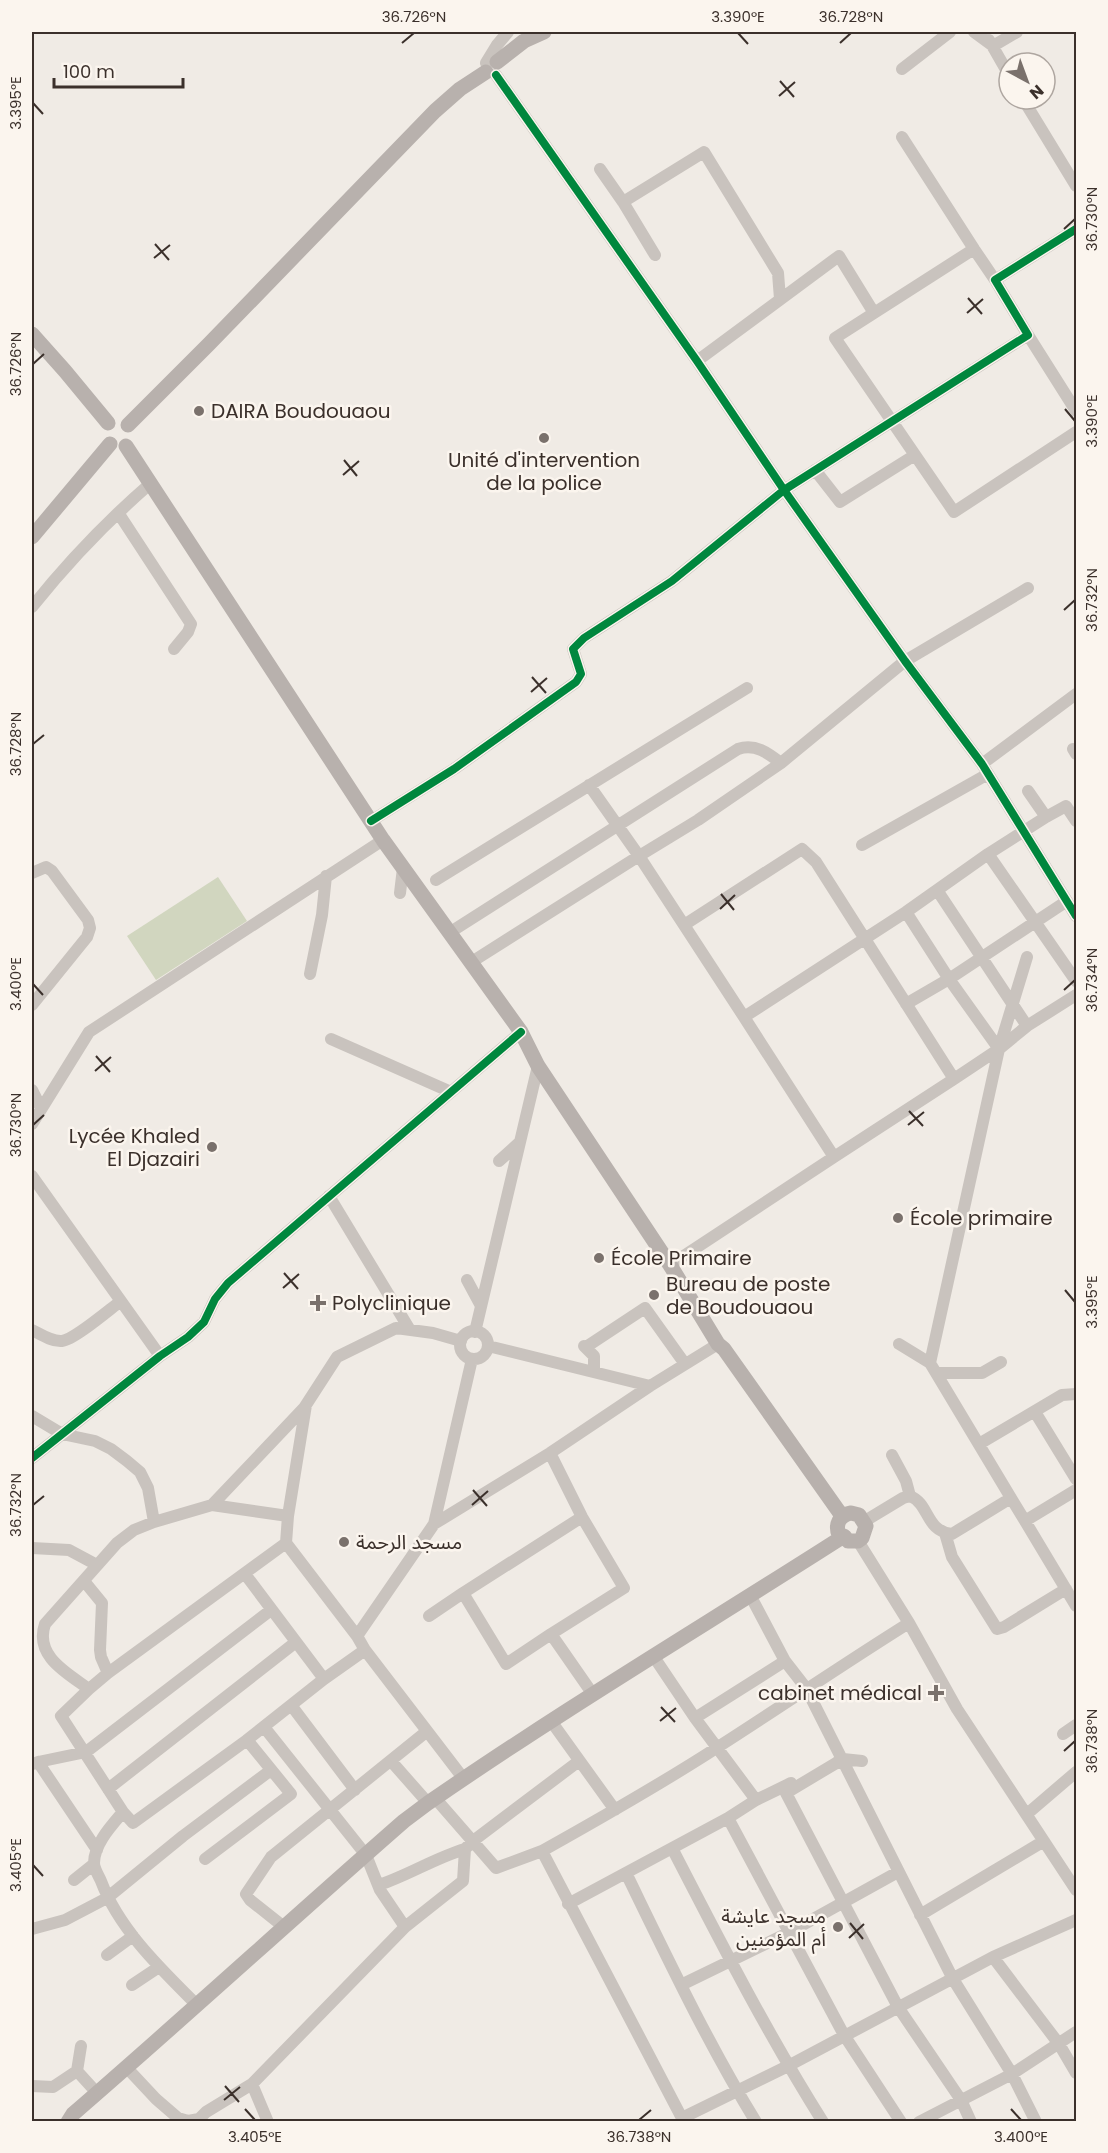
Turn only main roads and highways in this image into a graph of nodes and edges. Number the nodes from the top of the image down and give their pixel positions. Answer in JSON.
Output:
{"nodes":[{"id":1,"x":525,"y":32,"type":"edge"},
{"id":2,"x":544,"y":32,"type":"edge"},
{"id":3,"x":491,"y":67,"type":"junction"},
{"id":4,"x":32,"y":334,"type":"edge"},
{"id":5,"x":108,"y":423,"type":"junction"},
{"id":6,"x":128,"y":425,"type":"junction"},
{"id":7,"x":110,"y":444,"type":"junction"},
{"id":8,"x":126,"y":447,"type":"junction"},
{"id":9,"x":32,"y":537,"type":"edge"},
{"id":10,"x":842,"y":1516,"type":"junction"},
{"id":11,"x":851,"y":1538,"type":"junction"},
{"id":12,"x":68,"y":2121,"type":"edge"}],
"edges":[{"from":1,"to":3,"type":"main road"},
{"from":2,"to":3,"type":"main road"},
{"from":3,"to":6,"type":"main road"},
{"from":4,"to":5,"type":"main road"},
{"from":5,"to":6,"type":"main road"},
{"from":5,"to":7,"type":"main road"},
{"from":6,"to":8,"type":"main road"},
{"from":7,"to":8,"type":"main road"},
{"from":7,"to":9,"type":"main road"},
{"from":8,"to":10,"type":"main road"},
{"from":10,"to":11,"type":"main road"},
{"from":10,"to":11,"type":"main road"},
{"from":11,"to":12,"type":"main road"}]}
